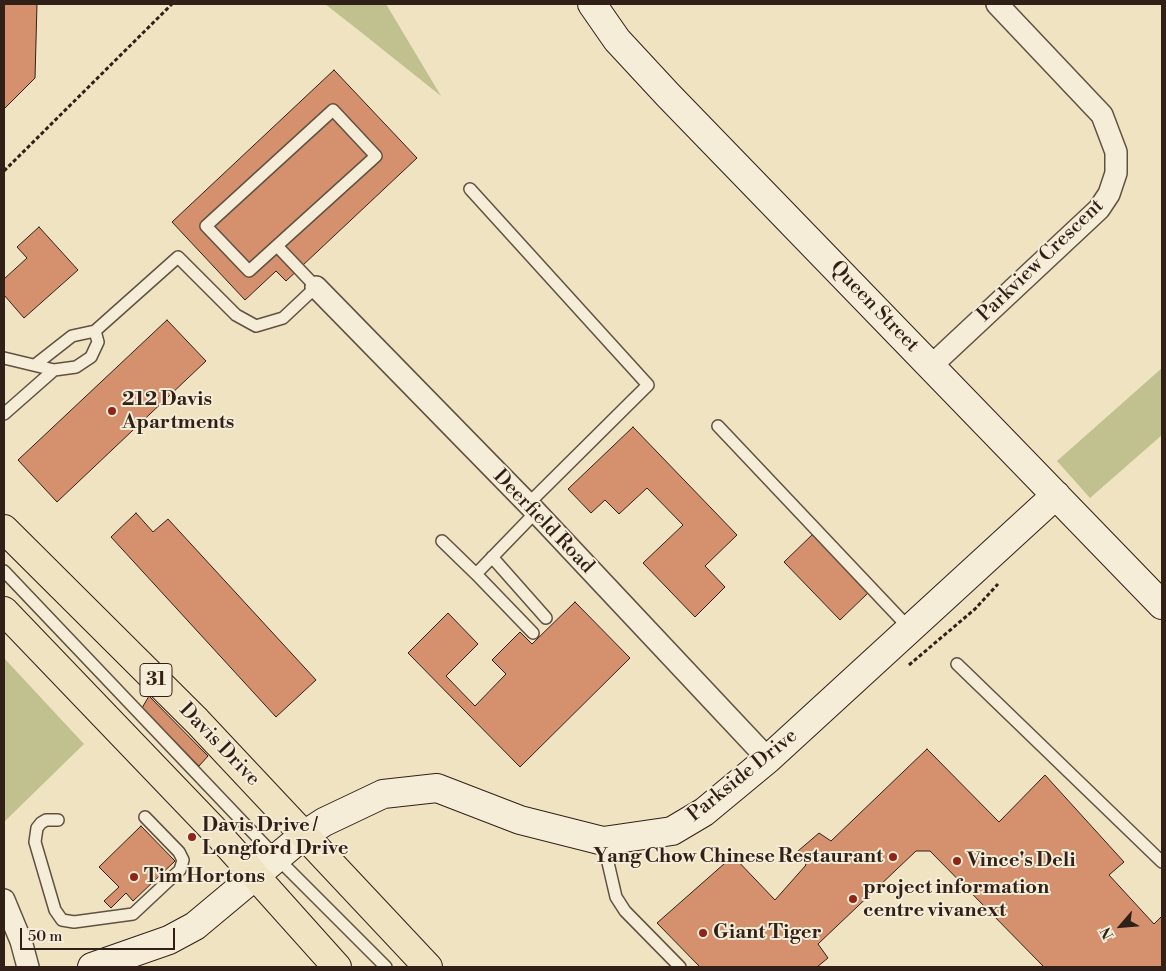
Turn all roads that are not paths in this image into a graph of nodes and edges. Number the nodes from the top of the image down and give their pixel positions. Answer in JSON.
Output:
{"nodes":[{"id":1,"x":592,"y":4,"type":"edge"},
{"id":2,"x":997,"y":4,"type":"edge"},
{"id":3,"x":470,"y":189,"type":"dead end"},
{"id":4,"x":278,"y":247,"type":"junction"},
{"id":5,"x":316,"y":287,"type":"junction"},
{"id":6,"x":95,"y":331,"type":"junction"},
{"id":7,"x":4,"y":358,"type":"edge"},
{"id":8,"x":35,"y":365,"type":"junction"},
{"id":9,"x":931,"y":366,"type":"junction"},
{"id":10,"x":54,"y":370,"type":"junction"},
{"id":11,"x":4,"y":414,"type":"edge"},
{"id":12,"x":718,"y":426,"type":"dead end"},
{"id":13,"x":1056,"y":495,"type":"junction"},
{"id":14,"x":532,"y":508,"type":"junction"},
{"id":15,"x":4,"y":529,"type":"edge"},
{"id":16,"x":442,"y":541,"type":"dead end"},
{"id":17,"x":492,"y":557,"type":"junction"},
{"id":18,"x":4,"y":571,"type":"edge"},
{"id":19,"x":476,"y":574,"type":"junction"},
{"id":20,"x":1162,"y":605,"type":"edge"},
{"id":21,"x":4,"y":611,"type":"edge"},
{"id":22,"x":546,"y":618,"type":"dead end"},
{"id":23,"x":910,"y":629,"type":"junction"},
{"id":24,"x":533,"y":633,"type":"dead end"},
{"id":25,"x":957,"y":664,"type":"dead end"},
{"id":26,"x":768,"y":759,"type":"junction"},
{"id":27,"x":145,"y":817,"type":"dead end"},
{"id":28,"x":58,"y":820,"type":"dead end"},
{"id":29,"x":304,"y":835,"type":"junction"},
{"id":30,"x":603,"y":841,"type":"junction"},
{"id":31,"x":278,"y":859,"type":"junction"},
{"id":32,"x":1162,"y":862,"type":"edge"},
{"id":33,"x":256,"y":877,"type":"junction"},
{"id":34,"x":4,"y":900,"type":"edge"},
{"id":35,"x":28,"y":967,"type":"edge"},
{"id":36,"x":92,"y":967,"type":"edge"},
{"id":37,"x":337,"y":967,"type":"edge"},
{"id":38,"x":386,"y":967,"type":"edge"},
{"id":39,"x":428,"y":967,"type":"edge"},
{"id":40,"x":680,"y":967,"type":"edge"}],
"edges":[{"from":1,"to":9,"type":"street","name":"Queen Street"},
{"from":2,"to":9,"type":"street","name":"Parkview Crescent"},
{"from":3,"to":14,"type":"lane"},
{"from":4,"to":4,"type":"lane"},
{"from":4,"to":5,"type":"lane"},
{"from":5,"to":6,"type":"lane"},
{"from":5,"to":14,"type":"street","name":"Deerfield Road"},
{"from":6,"to":8,"type":"lane"},
{"from":6,"to":10,"type":"lane"},
{"from":7,"to":8,"type":"lane"},
{"from":8,"to":10,"type":"lane"},
{"from":9,"to":13,"type":"street","name":"Queen Street"},
{"from":10,"to":11,"type":"lane"},
{"from":12,"to":23,"type":"lane"},
{"from":13,"to":20,"type":"street","name":"Queen Street"},
{"from":13,"to":23,"type":"street","name":"Parkside Drive"},
{"from":14,"to":17,"type":"lane"},
{"from":14,"to":26,"type":"street","name":"Deerfield Road"},
{"from":15,"to":29,"type":"main road","name":"Davis Drive","number":"31"},
{"from":16,"to":19,"type":"lane"},
{"from":17,"to":19,"type":"lane"},
{"from":17,"to":22,"type":"lane"},
{"from":18,"to":31,"type":"lane"},
{"from":19,"to":24,"type":"lane"},
{"from":21,"to":33,"type":"main road"},
{"from":23,"to":26,"type":"street","name":"Parkside Drive"},
{"from":25,"to":32,"type":"lane"},
{"from":26,"to":30,"type":"street","name":"Parkside Drive"},
{"from":27,"to":28,"type":"lane"},
{"from":29,"to":30,"type":"street","name":"Parkside Drive"},
{"from":29,"to":31,"type":"street","name":"Parkside Drive"},
{"from":29,"to":39,"type":"main road","name":"Davis Drive","number":"31"},
{"from":30,"to":40,"type":"lane"},
{"from":31,"to":33,"type":"street","name":"Parkside Drive"},
{"from":31,"to":38,"type":"lane"},
{"from":33,"to":36,"type":"street","name":"Parkside Drive"},
{"from":33,"to":37,"type":"main road"},
{"from":34,"to":35,"type":"street"}]}
